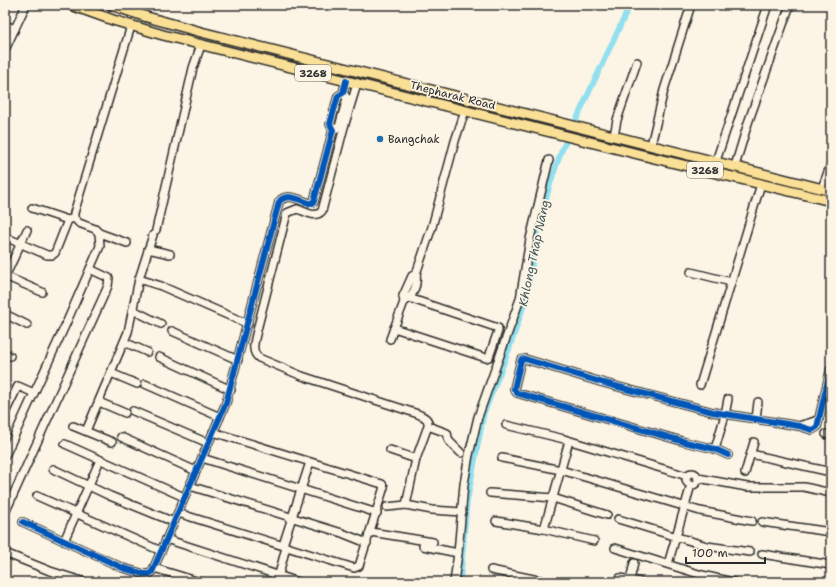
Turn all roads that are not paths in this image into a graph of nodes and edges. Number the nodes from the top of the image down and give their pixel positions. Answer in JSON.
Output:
{"nodes":[{"id":1,"x":71,"y":5,"type":"edge"},
{"id":2,"x":111,"y":5,"type":"edge"},
{"id":3,"x":691,"y":5,"type":"edge"},
{"id":4,"x":768,"y":5,"type":"edge"},
{"id":5,"x":790,"y":5,"type":"edge"},
{"id":6,"x":24,"y":6,"type":"edge"},
{"id":7,"x":126,"y":8,"type":"edge"},
{"id":8,"x":5,"y":25,"type":"edge"},
{"id":9,"x":131,"y":26,"type":"junction"},
{"id":10,"x":15,"y":29,"type":"junction"},
{"id":11,"x":201,"y":45,"type":"junction"},
{"id":12,"x":5,"y":50,"type":"edge"},
{"id":13,"x":287,"y":53,"type":"junction"},
{"id":14,"x":637,"y":62,"type":"dead end"},
{"id":15,"x":284,"y":66,"type":"junction"},
{"id":16,"x":346,"y":81,"type":"junction"},
{"id":17,"x":357,"y":84,"type":"junction"},
{"id":18,"x":465,"y":111,"type":"junction"},
{"id":19,"x":614,"y":136,"type":"junction"},
{"id":20,"x":651,"y":145,"type":"junction"},
{"id":21,"x":549,"y":160,"type":"dead end"},
{"id":22,"x":716,"y":161,"type":"junction"},
{"id":23,"x":831,"y":164,"type":"edge"},
{"id":24,"x":735,"y":166,"type":"junction"},
{"id":25,"x":760,"y":184,"type":"junction"},
{"id":26,"x":827,"y":190,"type":"edge"},
{"id":27,"x":831,"y":201,"type":"edge"},
{"id":28,"x":32,"y":208,"type":"dead end"},
{"id":29,"x":71,"y":219,"type":"junction"},
{"id":30,"x":27,"y":230,"type":"dead end"},
{"id":31,"x":99,"y":233,"type":"junction"},
{"id":32,"x":5,"y":237,"type":"edge"},
{"id":33,"x":127,"y":243,"type":"dead end"},
{"id":34,"x":21,"y":244,"type":"junction"},
{"id":35,"x":148,"y":249,"type":"junction"},
{"id":36,"x":170,"y":254,"type":"dead end"},
{"id":37,"x":90,"y":268,"type":"junction"},
{"id":38,"x":691,"y":272,"type":"dead end"},
{"id":39,"x":5,"y":277,"type":"edge"},
{"id":40,"x":139,"y":279,"type":"junction"},
{"id":41,"x":731,"y":282,"type":"junction"},
{"id":42,"x":42,"y":292,"type":"dead end"},
{"id":43,"x":406,"y":299,"type":"junction"},
{"id":44,"x":134,"y":310,"type":"junction"},
{"id":45,"x":5,"y":314,"type":"edge"},
{"id":46,"x":161,"y":324,"type":"dead end"},
{"id":47,"x":248,"y":324,"type":"junction"},
{"id":48,"x":27,"y":325,"type":"dead end"},
{"id":49,"x":394,"y":328,"type":"junction"},
{"id":50,"x":172,"y":331,"type":"dead end"},
{"id":51,"x":390,"y":339,"type":"dead end"},
{"id":52,"x":124,"y":342,"type":"junction"},
{"id":53,"x":147,"y":352,"type":"dead end"},
{"id":54,"x":158,"y":358,"type":"dead end"},
{"id":55,"x":238,"y":360,"type":"junction"},
{"id":56,"x":831,"y":368,"type":"edge"},
{"id":57,"x":111,"y":373,"type":"junction"},
{"id":58,"x":137,"y":384,"type":"dead end"},
{"id":59,"x":145,"y":384,"type":"dead end"},
{"id":60,"x":700,"y":385,"type":"dead end"},
{"id":61,"x":231,"y":390,"type":"junction"},
{"id":62,"x":34,"y":393,"type":"junction"},
{"id":63,"x":728,"y":399,"type":"dead end"},
{"id":64,"x":99,"y":402,"type":"junction"},
{"id":65,"x":758,"y":402,"type":"dead end"},
{"id":66,"x":133,"y":411,"type":"dead end"},
{"id":67,"x":5,"y":413,"type":"edge"},
{"id":68,"x":125,"y":413,"type":"dead end"},
{"id":69,"x":725,"y":415,"type":"junction"},
{"id":70,"x":220,"y":417,"type":"junction"},
{"id":71,"x":756,"y":419,"type":"junction"},
{"id":72,"x":506,"y":425,"type":"dead end"},
{"id":73,"x":73,"y":426,"type":"dead end"},
{"id":74,"x":428,"y":426,"type":"junction"},
{"id":75,"x":86,"y":431,"type":"junction"},
{"id":76,"x":213,"y":432,"type":"junction"},
{"id":77,"x":121,"y":437,"type":"dead end"},
{"id":78,"x":569,"y":441,"type":"junction"},
{"id":79,"x":112,"y":442,"type":"dead end"},
{"id":80,"x":754,"y":442,"type":"dead end"},
{"id":81,"x":208,"y":443,"type":"junction"},
{"id":82,"x":65,"y":444,"type":"dead end"},
{"id":83,"x":715,"y":449,"type":"junction"},
{"id":84,"x":390,"y":450,"type":"dead end"},
{"id":85,"x":461,"y":453,"type":"dead end"},
{"id":86,"x":751,"y":454,"type":"junction"},
{"id":87,"x":728,"y":455,"type":"dead end"},
{"id":88,"x":5,"y":456,"type":"edge"},
{"id":89,"x":202,"y":458,"type":"junction"},
{"id":90,"x":502,"y":458,"type":"dead end"},
{"id":91,"x":416,"y":459,"type":"junction"},
{"id":92,"x":100,"y":460,"type":"junction"},
{"id":93,"x":310,"y":462,"type":"junction"},
{"id":94,"x":53,"y":469,"type":"dead end"},
{"id":95,"x":561,"y":470,"type":"junction"},
{"id":96,"x":196,"y":471,"type":"junction"},
{"id":97,"x":831,"y":472,"type":"edge"},
{"id":98,"x":745,"y":473,"type":"dead end"},
{"id":99,"x":686,"y":476,"type":"junction"},
{"id":100,"x":698,"y":478,"type":"junction"},
{"id":101,"x":691,"y":485,"type":"junction"},
{"id":102,"x":88,"y":486,"type":"junction"},
{"id":103,"x":190,"y":486,"type":"junction"},
{"id":104,"x":301,"y":490,"type":"junction"},
{"id":105,"x":490,"y":493,"type":"dead end"},
{"id":106,"x":831,"y":493,"type":"edge"},
{"id":107,"x":37,"y":496,"type":"dead end"},
{"id":108,"x":184,"y":498,"type":"junction"},
{"id":109,"x":553,"y":498,"type":"junction"},
{"id":110,"x":406,"y":505,"type":"junction"},
{"id":111,"x":387,"y":507,"type":"dead end"},
{"id":112,"x":684,"y":507,"type":"junction"},
{"id":113,"x":462,"y":512,"type":"junction"},
{"id":114,"x":5,"y":513,"type":"edge"},
{"id":115,"x":76,"y":513,"type":"junction"},
{"id":116,"x":178,"y":513,"type":"junction"},
{"id":117,"x":377,"y":513,"type":"junction"},
{"id":118,"x":607,"y":515,"type":"dead end"},
{"id":119,"x":292,"y":518,"type":"junction"},
{"id":120,"x":618,"y":519,"type":"dead end"},
{"id":121,"x":496,"y":521,"type":"dead end"},
{"id":122,"x":752,"y":521,"type":"dead end"},
{"id":123,"x":23,"y":522,"type":"dead end"},
{"id":124,"x":174,"y":522,"type":"junction"},
{"id":125,"x":762,"y":522,"type":"dead end"},
{"id":126,"x":544,"y":529,"type":"junction"},
{"id":127,"x":371,"y":532,"type":"junction"},
{"id":128,"x":831,"y":532,"type":"edge"},
{"id":129,"x":676,"y":536,"type":"junction"},
{"id":130,"x":166,"y":539,"type":"junction"},
{"id":131,"x":64,"y":541,"type":"junction"},
{"id":132,"x":594,"y":541,"type":"dead end"},
{"id":133,"x":433,"y":542,"type":"dead end"},
{"id":134,"x":367,"y":543,"type":"junction"},
{"id":135,"x":284,"y":546,"type":"junction"},
{"id":136,"x":423,"y":546,"type":"dead end"},
{"id":137,"x":615,"y":548,"type":"dead end"},
{"id":138,"x":161,"y":551,"type":"junction"},
{"id":139,"x":750,"y":552,"type":"dead end"},
{"id":140,"x":5,"y":553,"type":"edge"},
{"id":141,"x":458,"y":553,"type":"junction"},
{"id":142,"x":762,"y":554,"type":"dead end"},
{"id":143,"x":634,"y":563,"type":"dead end"},
{"id":144,"x":668,"y":564,"type":"junction"},
{"id":145,"x":831,"y":565,"type":"edge"},
{"id":146,"x":154,"y":568,"type":"junction"},
{"id":147,"x":491,"y":570,"type":"dead end"},
{"id":148,"x":620,"y":578,"type":"dead end"},
{"id":149,"x":278,"y":579,"type":"edge"},
{"id":150,"x":630,"y":580,"type":"junction"},
{"id":151,"x":85,"y":582,"type":"edge"},
{"id":152,"x":200,"y":582,"type":"edge"},
{"id":153,"x":299,"y":582,"type":"edge"},
{"id":154,"x":454,"y":582,"type":"edge"},
{"id":155,"x":548,"y":582,"type":"edge"},
{"id":156,"x":640,"y":582,"type":"edge"},
{"id":157,"x":733,"y":582,"type":"edge"}],
"edges":[{"from":1,"to":9,"type":"main road","name":"Thepharak Road","number":"3268"},
{"from":2,"to":7,"type":"main road","name":"Thepharak Road","number":"3268"},
{"from":3,"to":20,"type":"street"},
{"from":4,"to":22,"type":"street"},
{"from":5,"to":24,"type":"street"},
{"from":6,"to":10,"type":"street"},
{"from":7,"to":13,"type":"main road","name":"Thepharak Road","number":"3268"},
{"from":8,"to":10,"type":"street"},
{"from":9,"to":11,"type":"main road","name":"Thepharak Road","number":"3268"},
{"from":9,"to":29,"type":"street"},
{"from":10,"to":12,"type":"street"},
{"from":11,"to":15,"type":"main road","name":"Thepharak Road","number":"3268"},
{"from":11,"to":35,"type":"street"},
{"from":13,"to":15,"type":"main road"},
{"from":13,"to":19,"type":"main road","name":"Thepharak Road","number":"3268"},
{"from":14,"to":19,"type":"street"},
{"from":15,"to":16,"type":"main road","name":"Thepharak Road","number":"3268"},
{"from":16,"to":17,"type":"main road","name":"Thepharak Road","number":"3268"},
{"from":16,"to":47,"type":"street"},
{"from":17,"to":18,"type":"main road","name":"Thepharak Road","number":"3268"},
{"from":17,"to":74,"type":"street"},
{"from":18,"to":25,"type":"main road","name":"Thepharak Road","number":"3268"},
{"from":18,"to":43,"type":"street"},
{"from":19,"to":20,"type":"main road","name":"Thepharak Road","number":"3268"},
{"from":20,"to":22,"type":"main road","name":"Thepharak Road","number":"3268"},
{"from":21,"to":113,"type":"street"},
{"from":22,"to":24,"type":"main road","name":"Thepharak Road","number":"3268"},
{"from":23,"to":26,"type":"street"},
{"from":24,"to":26,"type":"main road","name":"Thepharak Road","number":"3268"},
{"from":25,"to":27,"type":"main road","name":"Thepharak Road","number":"3268"},
{"from":25,"to":41,"type":"street"},
{"from":28,"to":29,"type":"street"},
{"from":29,"to":31,"type":"street"},
{"from":29,"to":34,"type":"street"},
{"from":30,"to":34,"type":"street"},
{"from":31,"to":33,"type":"street"},
{"from":31,"to":37,"type":"street"},
{"from":32,"to":34,"type":"street"},
{"from":34,"to":39,"type":"street"},
{"from":35,"to":36,"type":"street"},
{"from":35,"to":40,"type":"street"},
{"from":37,"to":62,"type":"street"},
{"from":37,"to":114,"type":"street"},
{"from":38,"to":41,"type":"street"},
{"from":39,"to":42,"type":"street"},
{"from":40,"to":44,"type":"street"},
{"from":40,"to":47,"type":"street"},
{"from":41,"to":60,"type":"street"},
{"from":43,"to":49,"type":"street"},
{"from":43,"to":49,"type":"street"},
{"from":44,"to":46,"type":"street"},
{"from":44,"to":52,"type":"street"},
{"from":45,"to":48,"type":"street"},
{"from":47,"to":55,"type":"street"},
{"from":49,"to":51,"type":"street"},
{"from":50,"to":55,"type":"street"},
{"from":52,"to":53,"type":"street"},
{"from":52,"to":57,"type":"street"},
{"from":54,"to":61,"type":"street"},
{"from":55,"to":61,"type":"street"},
{"from":56,"to":71,"type":"street"},
{"from":57,"to":58,"type":"street"},
{"from":57,"to":64,"type":"street"},
{"from":59,"to":70,"type":"street"},
{"from":61,"to":70,"type":"street"},
{"from":62,"to":67,"type":"street"},
{"from":62,"to":88,"type":"street"},
{"from":63,"to":69,"type":"street"},
{"from":64,"to":68,"type":"street"},
{"from":64,"to":75,"type":"street"},
{"from":65,"to":71,"type":"street"},
{"from":66,"to":81,"type":"street"},
{"from":69,"to":71,"type":"street"},
{"from":69,"to":83,"type":"street"},
{"from":69,"to":83,"type":"street"},
{"from":70,"to":76,"type":"street"},
{"from":72,"to":78,"type":"street"},
{"from":73,"to":75,"type":"street"},
{"from":74,"to":85,"type":"street"},
{"from":74,"to":91,"type":"street"},
{"from":75,"to":79,"type":"street"},
{"from":76,"to":81,"type":"street"},
{"from":76,"to":93,"type":"street"},
{"from":77,"to":96,"type":"street"},
{"from":78,"to":95,"type":"street"},
{"from":78,"to":99,"type":"street"},
{"from":80,"to":86,"type":"street"},
{"from":81,"to":89,"type":"street"},
{"from":82,"to":92,"type":"street"},
{"from":83,"to":87,"type":"street"},
{"from":84,"to":91,"type":"street"},
{"from":86,"to":97,"type":"street"},
{"from":86,"to":98,"type":"street"},
{"from":89,"to":96,"type":"street"},
{"from":89,"to":104,"type":"street"},
{"from":90,"to":95,"type":"street"},
{"from":91,"to":110,"type":"street"},
{"from":92,"to":102,"type":"street"},
{"from":92,"to":108,"type":"street"},
{"from":93,"to":104,"type":"street"},
{"from":93,"to":117,"type":"street"},
{"from":94,"to":102,"type":"street"},
{"from":95,"to":109,"type":"street"},
{"from":95,"to":112,"type":"street"},
{"from":96,"to":103,"type":"street"},
{"from":99,"to":100,"type":"street"},
{"from":99,"to":101,"type":"street"},
{"from":100,"to":101,"type":"street"},
{"from":100,"to":106,"type":"street"},
{"from":101,"to":112,"type":"street"},
{"from":102,"to":115,"type":"street"},
{"from":102,"to":124,"type":"street"},
{"from":103,"to":108,"type":"street"},
{"from":103,"to":119,"type":"street"},
{"from":104,"to":117,"type":"street"},
{"from":104,"to":119,"type":"street"},
{"from":105,"to":109,"type":"street"},
{"from":107,"to":115,"type":"street"},
{"from":108,"to":116,"type":"street"},
{"from":109,"to":118,"type":"street"},
{"from":109,"to":126,"type":"street"},
{"from":110,"to":111,"type":"street"},
{"from":110,"to":113,"type":"street"},
{"from":112,"to":122,"type":"street"},
{"from":112,"to":129,"type":"street"},
{"from":113,"to":141,"type":"street"},
{"from":115,"to":131,"type":"street"},
{"from":115,"to":138,"type":"street"},
{"from":116,"to":124,"type":"street"},
{"from":116,"to":135,"type":"street"},
{"from":117,"to":127,"type":"street"},
{"from":119,"to":134,"type":"street"},
{"from":119,"to":135,"type":"street"},
{"from":120,"to":129,"type":"street"},
{"from":121,"to":126,"type":"street"},
{"from":123,"to":131,"type":"street"},
{"from":124,"to":130,"type":"street"},
{"from":125,"to":128,"type":"street"},
{"from":126,"to":132,"type":"street"},
{"from":127,"to":133,"type":"street"},
{"from":127,"to":134,"type":"street"},
{"from":129,"to":139,"type":"street"},
{"from":129,"to":144,"type":"street"},
{"from":130,"to":138,"type":"street"},
{"from":130,"to":149,"type":"street"},
{"from":131,"to":146,"type":"street"},
{"from":134,"to":135,"type":"street"},
{"from":135,"to":149,"type":"street"},
{"from":136,"to":141,"type":"street"},
{"from":137,"to":144,"type":"street"},
{"from":138,"to":146,"type":"street"},
{"from":140,"to":151,"type":"street"},
{"from":141,"to":154,"type":"street"},
{"from":142,"to":145,"type":"street"},
{"from":143,"to":150,"type":"street"},
{"from":144,"to":157,"type":"street"},
{"from":146,"to":152,"type":"street"},
{"from":147,"to":155,"type":"street"},
{"from":148,"to":150,"type":"street"},
{"from":149,"to":153,"type":"street"},
{"from":150,"to":156,"type":"street"}]}
